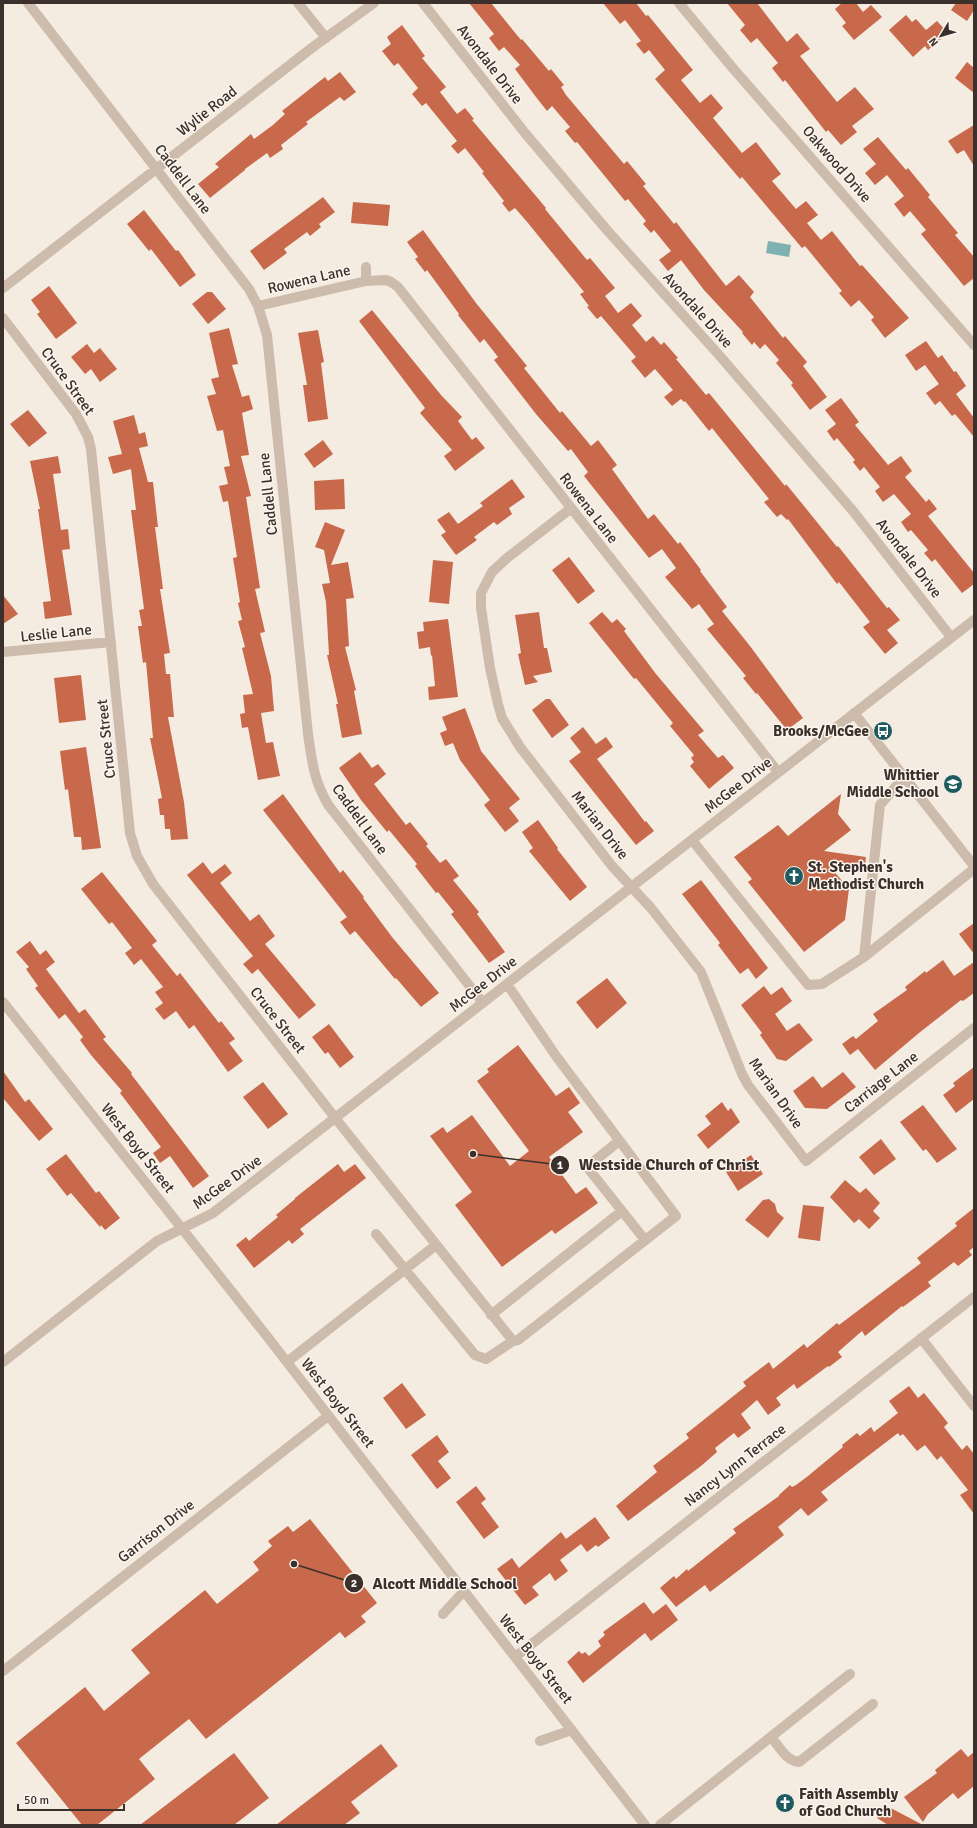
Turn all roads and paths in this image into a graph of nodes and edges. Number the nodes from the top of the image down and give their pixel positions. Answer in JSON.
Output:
{"nodes":[{"id":1,"x":28,"y":3,"type":"edge"},
{"id":2,"x":298,"y":3,"type":"edge"},
{"id":3,"x":374,"y":3,"type":"edge"},
{"id":4,"x":423,"y":3,"type":"edge"},
{"id":5,"x":679,"y":3,"type":"edge"},
{"id":6,"x":326,"y":38,"type":"junction"},
{"id":7,"x":156,"y":170,"type":"junction"},
{"id":8,"x":366,"y":267,"type":"dead end"},
{"id":9,"x":366,"y":281,"type":"junction"},
{"id":10,"x":3,"y":288,"type":"edge"},
{"id":11,"x":258,"y":306,"type":"junction"},
{"id":12,"x":3,"y":318,"type":"edge"},
{"id":13,"x":974,"y":345,"type":"edge"},
{"id":14,"x":570,"y":509,"type":"junction"},
{"id":15,"x":974,"y":620,"type":"edge"},
{"id":16,"x":951,"y":637,"type":"junction"},
{"id":17,"x":111,"y":642,"type":"junction"},
{"id":18,"x":3,"y":652,"type":"edge"},
{"id":19,"x":854,"y":713,"type":"junction"},
{"id":20,"x":778,"y":772,"type":"junction"},
{"id":21,"x":904,"y":777,"type":"junction"},
{"id":22,"x":692,"y":840,"type":"junction"},
{"id":23,"x":974,"y":868,"type":"edge"},
{"id":24,"x":632,"y":887,"type":"junction"},
{"id":25,"x":864,"y":957,"type":"junction"},
{"id":26,"x":507,"y":984,"type":"junction"},
{"id":27,"x":3,"y":1002,"type":"edge"},
{"id":28,"x":483,"y":1003,"type":"junction"},
{"id":29,"x":974,"y":1028,"type":"edge"},
{"id":30,"x":336,"y":1119,"type":"junction"},
{"id":31,"x":619,"y":1141,"type":"junction"},
{"id":32,"x":806,"y":1161,"type":"joint"},
{"id":33,"x":622,"y":1211,"type":"junction"},
{"id":34,"x":183,"y":1228,"type":"junction"},
{"id":35,"x":376,"y":1234,"type":"dead end"},
{"id":36,"x":645,"y":1240,"type":"junction"},
{"id":37,"x":436,"y":1246,"type":"junction"},
{"id":38,"x":405,"y":1270,"type":"junction"},
{"id":39,"x":974,"y":1297,"type":"edge"},
{"id":40,"x":491,"y":1315,"type":"junction"},
{"id":41,"x":921,"y":1338,"type":"junction"},
{"id":42,"x":513,"y":1341,"type":"junction"},
{"id":43,"x":3,"y":1362,"type":"edge"},
{"id":44,"x":287,"y":1362,"type":"junction"},
{"id":45,"x":974,"y":1406,"type":"edge"},
{"id":46,"x":328,"y":1416,"type":"junction"},
{"id":47,"x":464,"y":1591,"type":"junction"},
{"id":48,"x":443,"y":1614,"type":"dead end"},
{"id":49,"x":515,"y":1657,"type":"junction"},
{"id":50,"x":3,"y":1671,"type":"edge"},
{"id":51,"x":850,"y":1674,"type":"dead end"},
{"id":52,"x":873,"y":1704,"type":"dead end"},
{"id":53,"x":572,"y":1730,"type":"junction"},
{"id":54,"x":771,"y":1737,"type":"junction"},
{"id":55,"x":540,"y":1741,"type":"dead end"},
{"id":56,"x":645,"y":1825,"type":"edge"},
{"id":57,"x":660,"y":1825,"type":"edge"}],
"edges":[{"from":1,"to":7,"type":"street","name":"Caddell Lane"},
{"from":2,"to":6,"type":"street"},
{"from":3,"to":6,"type":"street","name":"Wylie Road"},
{"from":4,"to":16,"type":"street","name":"Avondale Drive"},
{"from":5,"to":13,"type":"street","name":"Oakwood Drive"},
{"from":6,"to":7,"type":"street","name":"Wylie Road"},
{"from":7,"to":10,"type":"street","name":"Wylie Road"},
{"from":7,"to":11,"type":"street","name":"Caddell Lane"},
{"from":8,"to":9,"type":"street","name":"Rowena Lane"},
{"from":9,"to":11,"type":"street","name":"Rowena Lane"},
{"from":9,"to":14,"type":"street","name":"Rowena Lane"},
{"from":11,"to":28,"type":"street","name":"Caddell Lane"},
{"from":12,"to":17,"type":"street","name":"Cruce Street"},
{"from":14,"to":20,"type":"street","name":"Rowena Lane"},
{"from":14,"to":24,"type":"street","name":"Marian Drive"},
{"from":15,"to":16,"type":"street","name":"McGee Drive"},
{"from":16,"to":19,"type":"street","name":"McGee Drive"},
{"from":17,"to":18,"type":"street","name":"Leslie Lane"},
{"from":17,"to":30,"type":"street","name":"Cruce Street"},
{"from":19,"to":20,"type":"street","name":"McGee Drive"},
{"from":19,"to":21,"type":"street"},
{"from":20,"to":22,"type":"street","name":"McGee Drive"},
{"from":21,"to":23,"type":"street"},
{"from":21,"to":25,"type":"street"},
{"from":22,"to":24,"type":"street","name":"McGee Drive"},
{"from":22,"to":25,"type":"street"},
{"from":23,"to":25,"type":"street"},
{"from":24,"to":26,"type":"street","name":"McGee Drive"},
{"from":24,"to":32,"type":"street","name":"Marian Drive"},
{"from":26,"to":28,"type":"street","name":"McGee Drive"},
{"from":26,"to":31,"type":"street"},
{"from":27,"to":34,"type":"street","name":"West Boyd Street"},
{"from":28,"to":30,"type":"street","name":"McGee Drive"},
{"from":29,"to":32,"type":"street","name":"Carriage Lane"},
{"from":30,"to":34,"type":"street","name":"McGee Drive"},
{"from":30,"to":37,"type":"street","name":"Cruce Street"},
{"from":31,"to":33,"type":"street"},
{"from":31,"to":36,"type":"street"},
{"from":33,"to":36,"type":"street"},
{"from":33,"to":40,"type":"street"},
{"from":34,"to":43,"type":"street","name":"McGee Drive"},
{"from":34,"to":44,"type":"street","name":"West Boyd Street"},
{"from":35,"to":38,"type":"street"},
{"from":36,"to":42,"type":"street"},
{"from":37,"to":38,"type":"street"},
{"from":37,"to":40,"type":"street","name":"Cruce Street"},
{"from":38,"to":42,"type":"street"},
{"from":38,"to":44,"type":"street"},
{"from":39,"to":41,"type":"street","name":"Nancy Lynn Terrace"},
{"from":40,"to":42,"type":"street","name":"Cruce Street"},
{"from":41,"to":45,"type":"street"},
{"from":41,"to":49,"type":"street","name":"Nancy Lynn Terrace"},
{"from":44,"to":46,"type":"street","name":"West Boyd Street"},
{"from":46,"to":47,"type":"street","name":"West Boyd Street"},
{"from":46,"to":50,"type":"street","name":"Garrison Drive"},
{"from":47,"to":48,"type":"street"},
{"from":47,"to":49,"type":"street","name":"West Boyd Street"},
{"from":49,"to":53,"type":"street","name":"West Boyd Street"},
{"from":51,"to":54,"type":"street"},
{"from":52,"to":54,"type":"street"},
{"from":53,"to":55,"type":"street"},
{"from":53,"to":56,"type":"street","name":"West Boyd Street"},
{"from":54,"to":57,"type":"street"}]}
